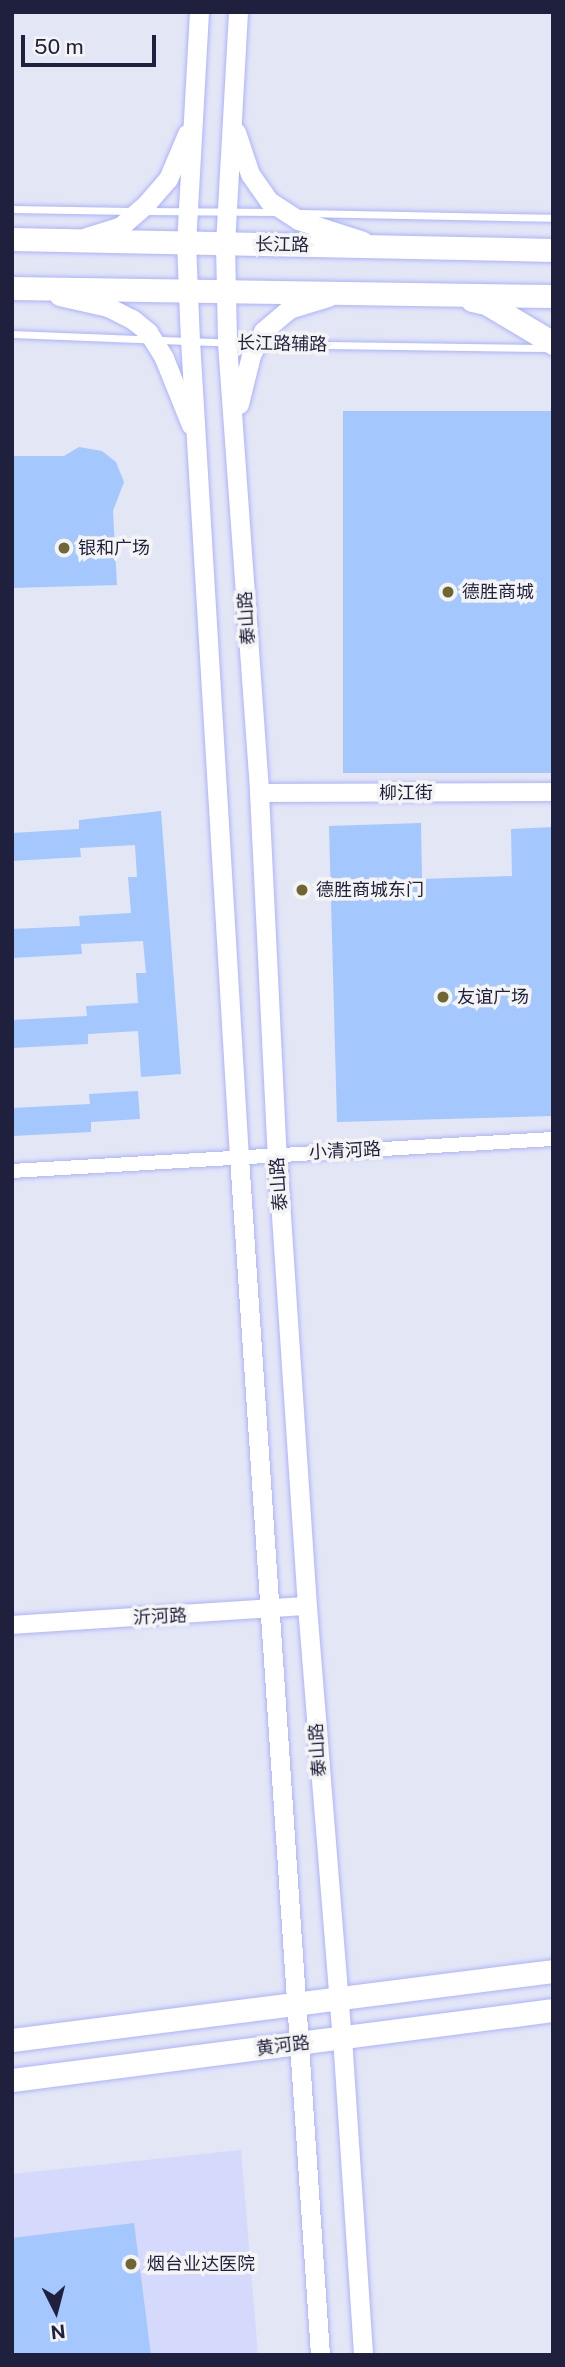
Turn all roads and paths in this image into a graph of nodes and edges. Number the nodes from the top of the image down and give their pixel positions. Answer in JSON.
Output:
{"nodes":[{"id":1,"x":199,"y":12,"type":"edge"},
{"id":2,"x":238,"y":12,"type":"edge"},
{"id":3,"x":193,"y":117,"type":"junction"},
{"id":4,"x":233,"y":118,"type":"junction"},
{"id":5,"x":12,"y":209,"type":"edge"},
{"id":6,"x":187,"y":211,"type":"junction"},
{"id":7,"x":226,"y":212,"type":"junction"},
{"id":8,"x":553,"y":218,"type":"edge"},
{"id":9,"x":12,"y":239,"type":"edge"},
{"id":10,"x":67,"y":240,"type":"junction"},
{"id":11,"x":186,"y":242,"type":"junction"},
{"id":12,"x":225,"y":244,"type":"junction"},
{"id":13,"x":381,"y":246,"type":"junction"},
{"id":14,"x":553,"y":250,"type":"edge"},
{"id":15,"x":14,"y":288,"type":"edge"},
{"id":16,"x":188,"y":292,"type":"junction"},
{"id":17,"x":225,"y":293,"type":"junction"},
{"id":18,"x":341,"y":294,"type":"junction"},
{"id":19,"x":456,"y":296,"type":"junction"},
{"id":20,"x":553,"y":296,"type":"edge"},
{"id":21,"x":12,"y":334,"type":"edge"},
{"id":22,"x":152,"y":340,"type":"junction"},
{"id":23,"x":190,"y":340,"type":"junction"},
{"id":24,"x":227,"y":343,"type":"junction"},
{"id":25,"x":256,"y":344,"type":"junction"},
{"id":26,"x":553,"y":346,"type":"edge"},
{"id":27,"x":234,"y":443,"type":"junction"},
{"id":28,"x":198,"y":445,"type":"junction"},
{"id":29,"x":553,"y":792,"type":"edge"},
{"id":30,"x":259,"y":793,"type":"junction"},
{"id":31,"x":553,"y":1139,"type":"edge"},
{"id":32,"x":277,"y":1155,"type":"junction"},
{"id":33,"x":239,"y":1157,"type":"junction"},
{"id":34,"x":12,"y":1171,"type":"edge"},
{"id":35,"x":307,"y":1606,"type":"junction"},
{"id":36,"x":269,"y":1611,"type":"junction"},
{"id":37,"x":12,"y":1625,"type":"edge"},
{"id":38,"x":553,"y":1971,"type":"edge"},
{"id":39,"x":337,"y":1998,"type":"junction"},
{"id":40,"x":297,"y":2003,"type":"junction"},
{"id":41,"x":553,"y":2010,"type":"edge"},
{"id":42,"x":342,"y":2037,"type":"junction"},
{"id":43,"x":12,"y":2040,"type":"edge"},
{"id":44,"x":300,"y":2044,"type":"junction"},
{"id":45,"x":12,"y":2080,"type":"edge"},
{"id":46,"x":320,"y":2355,"type":"edge"},
{"id":47,"x":363,"y":2355,"type":"edge"}],
"edges":[{"from":1,"to":3,"type":"main road"},
{"from":2,"to":4,"type":"main road","name":"泰山路"},
{"from":3,"to":6,"type":"main road"},
{"from":3,"to":10,"type":"main road"},
{"from":4,"to":7,"type":"main road","name":"泰山路"},
{"from":4,"to":13,"type":"main road"},
{"from":5,"to":6,"type":"lane"},
{"from":6,"to":7,"type":"lane"},
{"from":6,"to":11,"type":"main road"},
{"from":7,"to":8,"type":"lane"},
{"from":7,"to":12,"type":"main road","name":"泰山路"},
{"from":9,"to":10,"type":"main road","name":"长江路"},
{"from":10,"to":11,"type":"main road","name":"长江路"},
{"from":11,"to":12,"type":"main road","name":"长江路"},
{"from":11,"to":16,"type":"main road"},
{"from":12,"to":13,"type":"main road","name":"长江路"},
{"from":12,"to":17,"type":"main road","name":"泰山路"},
{"from":13,"to":14,"type":"main road","name":"长江路"},
{"from":15,"to":16,"type":"main road"},
{"from":15,"to":22,"type":"main road"},
{"from":16,"to":17,"type":"main road"},
{"from":16,"to":23,"type":"main road"},
{"from":17,"to":18,"type":"main road"},
{"from":17,"to":24,"type":"main road","name":"泰山路"},
{"from":18,"to":19,"type":"main road"},
{"from":18,"to":25,"type":"main road"},
{"from":19,"to":20,"type":"main road"},
{"from":19,"to":26,"type":"main road"},
{"from":21,"to":22,"type":"lane","name":"长江路辅路"},
{"from":22,"to":23,"type":"lane","name":"长江路辅路"},
{"from":22,"to":28,"type":"main road"},
{"from":23,"to":24,"type":"lane","name":"长江路辅路"},
{"from":23,"to":28,"type":"main road"},
{"from":24,"to":25,"type":"lane","name":"长江路辅路"},
{"from":24,"to":27,"type":"main road","name":"泰山路"},
{"from":25,"to":26,"type":"lane","name":"长江路辅路"},
{"from":25,"to":27,"type":"main road"},
{"from":27,"to":30,"type":"main road","name":"泰山路"},
{"from":28,"to":33,"type":"main road"},
{"from":29,"to":30,"type":"street","name":"柳江街"},
{"from":30,"to":32,"type":"main road","name":"泰山路"},
{"from":31,"to":32,"type":"street","name":"小清河路"},
{"from":32,"to":33,"type":"street","name":"小清河路"},
{"from":32,"to":35,"type":"main road","name":"泰山路"},
{"from":33,"to":34,"type":"street","name":"小清河路"},
{"from":33,"to":36,"type":"main road"},
{"from":35,"to":36,"type":"street","name":"沂河路"},
{"from":35,"to":39,"type":"main road","name":"泰山路"},
{"from":36,"to":37,"type":"street","name":"沂河路"},
{"from":36,"to":40,"type":"main road"},
{"from":38,"to":39,"type":"main road"},
{"from":39,"to":40,"type":"main road"},
{"from":39,"to":42,"type":"main road","name":"泰山路"},
{"from":40,"to":43,"type":"main road"},
{"from":40,"to":44,"type":"main road"},
{"from":41,"to":42,"type":"main road","name":"黄河路"},
{"from":42,"to":44,"type":"main road","name":"黄河路"},
{"from":42,"to":47,"type":"main road","name":"泰山路"},
{"from":44,"to":45,"type":"main road","name":"黄河路"},
{"from":44,"to":46,"type":"main road"}]}
